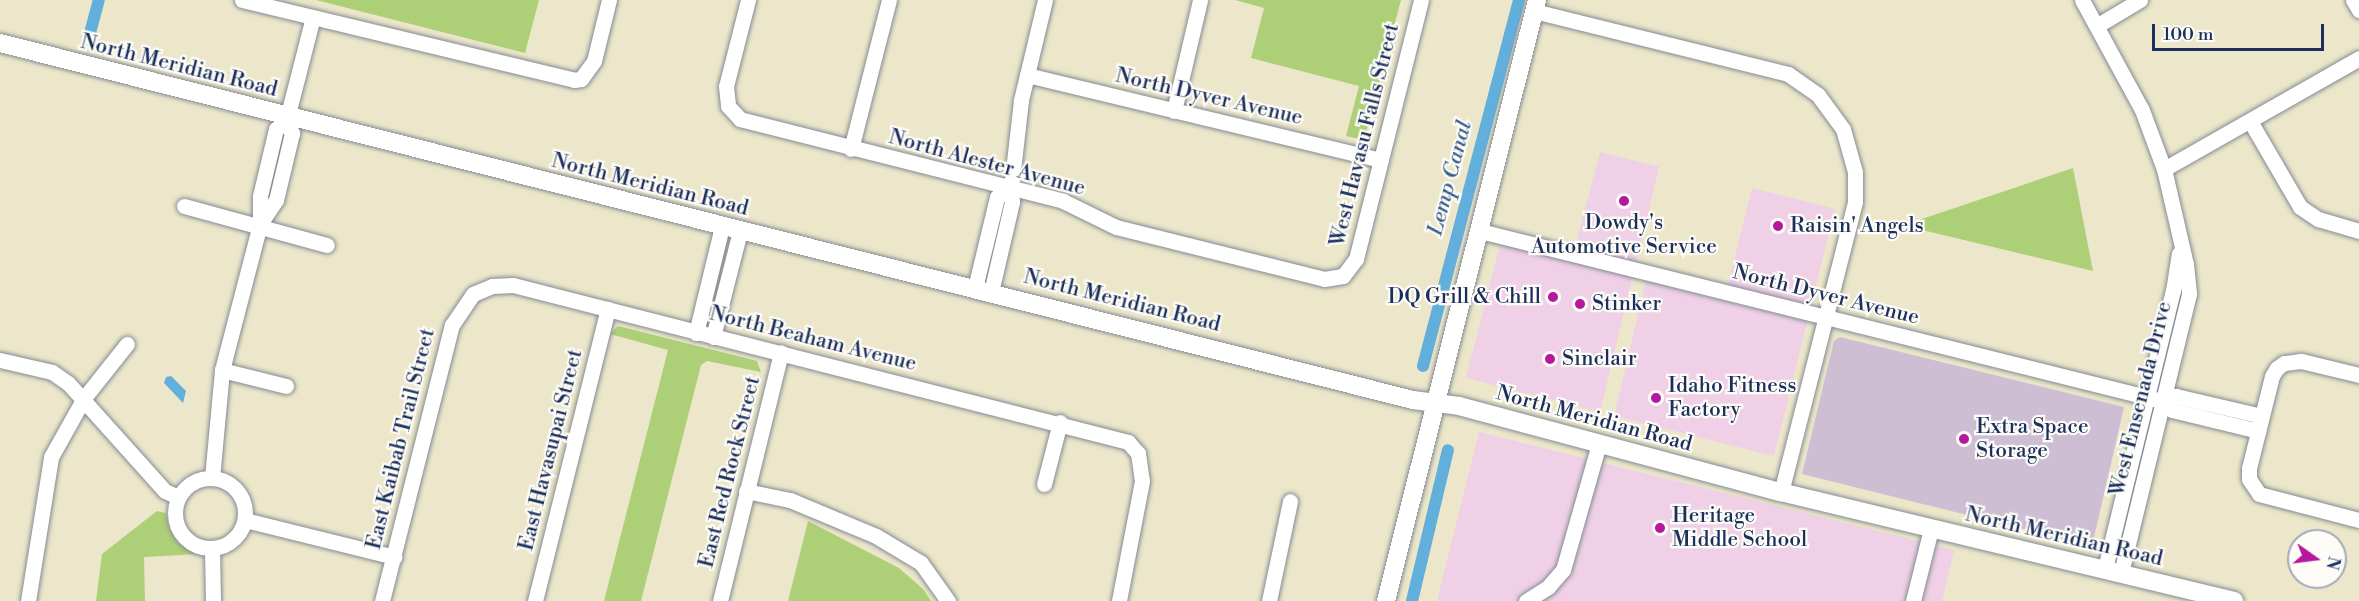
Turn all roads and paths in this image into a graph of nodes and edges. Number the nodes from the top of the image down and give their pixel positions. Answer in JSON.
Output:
{"nodes":[{"id":1,"x":242,"y":0,"type":"edge"},
{"id":2,"x":609,"y":0,"type":"edge"},
{"id":3,"x":748,"y":0,"type":"edge"},
{"id":4,"x":889,"y":0,"type":"edge"},
{"id":5,"x":1045,"y":0,"type":"edge"},
{"id":6,"x":1200,"y":0,"type":"edge"},
{"id":7,"x":1421,"y":0,"type":"edge"},
{"id":8,"x":2082,"y":0,"type":"edge"},
{"id":9,"x":2140,"y":0,"type":"edge"},
{"id":10,"x":2353,"y":0,"type":"edge"},
{"id":11,"x":1535,"y":5,"type":"edge"},
{"id":12,"x":2359,"y":9,"type":"edge"},
{"id":13,"x":314,"y":17,"type":"junction"},
{"id":14,"x":2098,"y":25,"type":"junction"},
{"id":15,"x":0,"y":43,"type":"edge"},
{"id":16,"x":2359,"y":58,"type":"edge"},
{"id":17,"x":1027,"y":75,"type":"junction"},
{"id":18,"x":1173,"y":111,"type":"junction"},
{"id":19,"x":287,"y":119,"type":"junction"},
{"id":20,"x":2250,"y":121,"type":"junction"},
{"id":21,"x":851,"y":149,"type":"junction"},
{"id":22,"x":1381,"y":160,"type":"junction"},
{"id":23,"x":2164,"y":169,"type":"junction"},
{"id":24,"x":1011,"y":188,"type":"junction"},
{"id":25,"x":184,"y":206,"type":"dead end"},
{"id":26,"x":260,"y":224,"type":"junction"},
{"id":27,"x":722,"y":226,"type":"junction"},
{"id":28,"x":740,"y":231,"type":"junction"},
{"id":29,"x":1480,"y":231,"type":"junction"},
{"id":30,"x":2359,"y":231,"type":"edge"},
{"id":31,"x":2181,"y":235,"type":"junction"},
{"id":32,"x":327,"y":244,"type":"dead end"},
{"id":33,"x":1343,"y":276,"type":"joint"},
{"id":34,"x":983,"y":290,"type":"junction"},
{"id":35,"x":473,"y":294,"type":"joint"},
{"id":36,"x":608,"y":309,"type":"junction"},
{"id":37,"x":1825,"y":317,"type":"junction"},
{"id":38,"x":696,"y":333,"type":"junction"},
{"id":39,"x":713,"y":337,"type":"junction"},
{"id":40,"x":127,"y":344,"type":"dead end"},
{"id":41,"x":781,"y":352,"type":"junction"},
{"id":42,"x":0,"y":360,"type":"edge"},
{"id":43,"x":222,"y":370,"type":"junction"},
{"id":44,"x":2359,"y":375,"type":"edge"},
{"id":45,"x":286,"y":386,"type":"dead end"},
{"id":46,"x":2147,"y":397,"type":"junction"},
{"id":47,"x":84,"y":398,"type":"junction"},
{"id":48,"x":2162,"y":401,"type":"junction"},
{"id":49,"x":1437,"y":402,"type":"junction"},
{"id":50,"x":1060,"y":422,"type":"junction"},
{"id":51,"x":2260,"y":424,"type":"junction"},
{"id":52,"x":1599,"y":444,"type":"junction"},
{"id":53,"x":212,"y":478,"type":"junction"},
{"id":54,"x":1044,"y":484,"type":"dead end"},
{"id":55,"x":746,"y":491,"type":"junction"},
{"id":56,"x":1781,"y":492,"type":"junction"},
{"id":57,"x":178,"y":497,"type":"junction"},
{"id":58,"x":1290,"y":501,"type":"dead end"},
{"id":59,"x":245,"y":520,"type":"junction"},
{"id":60,"x":2359,"y":520,"type":"edge"},
{"id":61,"x":1931,"y":529,"type":"junction"},
{"id":62,"x":212,"y":549,"type":"junction"},
{"id":63,"x":394,"y":556,"type":"junction"},
{"id":64,"x":2113,"y":571,"type":"junction"},
{"id":65,"x":28,"y":601,"type":"edge"},
{"id":66,"x":213,"y":601,"type":"edge"},
{"id":67,"x":382,"y":601,"type":"edge"},
{"id":68,"x":535,"y":601,"type":"edge"},
{"id":69,"x":720,"y":601,"type":"edge"},
{"id":70,"x":948,"y":601,"type":"edge"},
{"id":71,"x":1119,"y":601,"type":"edge"},
{"id":72,"x":1269,"y":601,"type":"edge"},
{"id":73,"x":1386,"y":601,"type":"edge"},
{"id":74,"x":1526,"y":601,"type":"edge"},
{"id":75,"x":1913,"y":601,"type":"edge"},
{"id":76,"x":2234,"y":601,"type":"edge"}],
"edges":[{"from":1,"to":13,"type":"street"},
{"from":2,"to":13,"type":"street"},
{"from":3,"to":21,"type":"street","name":"North Alester Avenue"},
{"from":4,"to":21,"type":"street"},
{"from":5,"to":17,"type":"street"},
{"from":6,"to":18,"type":"street"},
{"from":7,"to":22,"type":"street","name":"West Havasu Falls Street"},
{"from":8,"to":14,"type":"street","name":"West Ensenada Drive"},
{"from":9,"to":14,"type":"street"},
{"from":10,"to":12,"type":"street"},
{"from":11,"to":29,"type":"main road"},
{"from":11,"to":37,"type":"street"},
{"from":13,"to":19,"type":"street"},
{"from":14,"to":23,"type":"street","name":"West Ensenada Drive"},
{"from":15,"to":19,"type":"main road","name":"North Meridian Road"},
{"from":16,"to":20,"type":"street"},
{"from":17,"to":18,"type":"street","name":"North Dyver Avenue"},
{"from":17,"to":24,"type":"street"},
{"from":18,"to":22,"type":"street","name":"North Dyver Avenue"},
{"from":19,"to":26,"type":"street"},
{"from":19,"to":27,"type":"main road","name":"North Meridian Road"},
{"from":20,"to":23,"type":"street"},
{"from":20,"to":30,"type":"street"},
{"from":21,"to":24,"type":"street","name":"North Alester Avenue"},
{"from":22,"to":33,"type":"street","name":"West Havasu Falls Street"},
{"from":23,"to":31,"type":"street","name":"West Ensenada Drive"},
{"from":24,"to":33,"type":"street","name":"North Alester Avenue"},
{"from":24,"to":34,"type":"street"},
{"from":25,"to":26,"type":"street"},
{"from":26,"to":32,"type":"street"},
{"from":26,"to":43,"type":"street"},
{"from":27,"to":28,"type":"main road","name":"North Meridian Road"},
{"from":27,"to":38,"type":"street"},
{"from":28,"to":34,"type":"main road","name":"North Meridian Road"},
{"from":28,"to":39,"type":"street"},
{"from":29,"to":37,"type":"street","name":"North Dyver Avenue"},
{"from":29,"to":49,"type":"main road"},
{"from":31,"to":46,"type":"street","name":"West Ensenada Drive"},
{"from":31,"to":48,"type":"street","name":"West Ensenada Drive"},
{"from":34,"to":49,"type":"main road","name":"North Meridian Road"},
{"from":35,"to":36,"type":"street","name":"North Beaham Avenue"},
{"from":35,"to":63,"type":"street","name":"East Kaibab Trail Street"},
{"from":36,"to":38,"type":"street","name":"North Beaham Avenue"},
{"from":36,"to":68,"type":"street","name":"East Havasupai Street"},
{"from":37,"to":46,"type":"street","name":"North Dyver Avenue"},
{"from":37,"to":56,"type":"street"},
{"from":38,"to":39,"type":"street","name":"North Beaham Avenue"},
{"from":39,"to":41,"type":"street","name":"North Beaham Avenue"},
{"from":40,"to":47,"type":"street"},
{"from":41,"to":50,"type":"street","name":"North Beaham Avenue"},
{"from":41,"to":55,"type":"street","name":"East Red Rock Street"},
{"from":42,"to":47,"type":"street"},
{"from":43,"to":45,"type":"street"},
{"from":43,"to":53,"type":"street"},
{"from":44,"to":51,"type":"street"},
{"from":46,"to":48,"type":"street","name":"North Dyver Avenue"},
{"from":46,"to":64,"type":"street","name":"West Ensenada Drive"},
{"from":47,"to":57,"type":"street"},
{"from":47,"to":65,"type":"street"},
{"from":48,"to":51,"type":"street","name":"North Dyver Avenue"},
{"from":48,"to":64,"type":"street","name":"West Ensenada Drive"},
{"from":49,"to":52,"type":"main road","name":"North Meridian Road"},
{"from":49,"to":73,"type":"main road"},
{"from":50,"to":54,"type":"street"},
{"from":50,"to":71,"type":"street","name":"North Beaham Avenue"},
{"from":51,"to":60,"type":"street"},
{"from":52,"to":56,"type":"main road","name":"North Meridian Road"},
{"from":52,"to":74,"type":"street"},
{"from":53,"to":57,"type":"street"},
{"from":53,"to":59,"type":"street"},
{"from":55,"to":69,"type":"street","name":"East Red Rock Street"},
{"from":55,"to":70,"type":"street"},
{"from":56,"to":61,"type":"main road","name":"North Meridian Road"},
{"from":57,"to":62,"type":"street"},
{"from":58,"to":72,"type":"street"},
{"from":59,"to":62,"type":"street"},
{"from":59,"to":63,"type":"street"},
{"from":61,"to":64,"type":"main road","name":"North Meridian Road"},
{"from":61,"to":75,"type":"street"},
{"from":62,"to":66,"type":"street"},
{"from":63,"to":67,"type":"street","name":"East Kaibab Trail Street"},
{"from":64,"to":76,"type":"main road","name":"North Meridian Road"}]}
